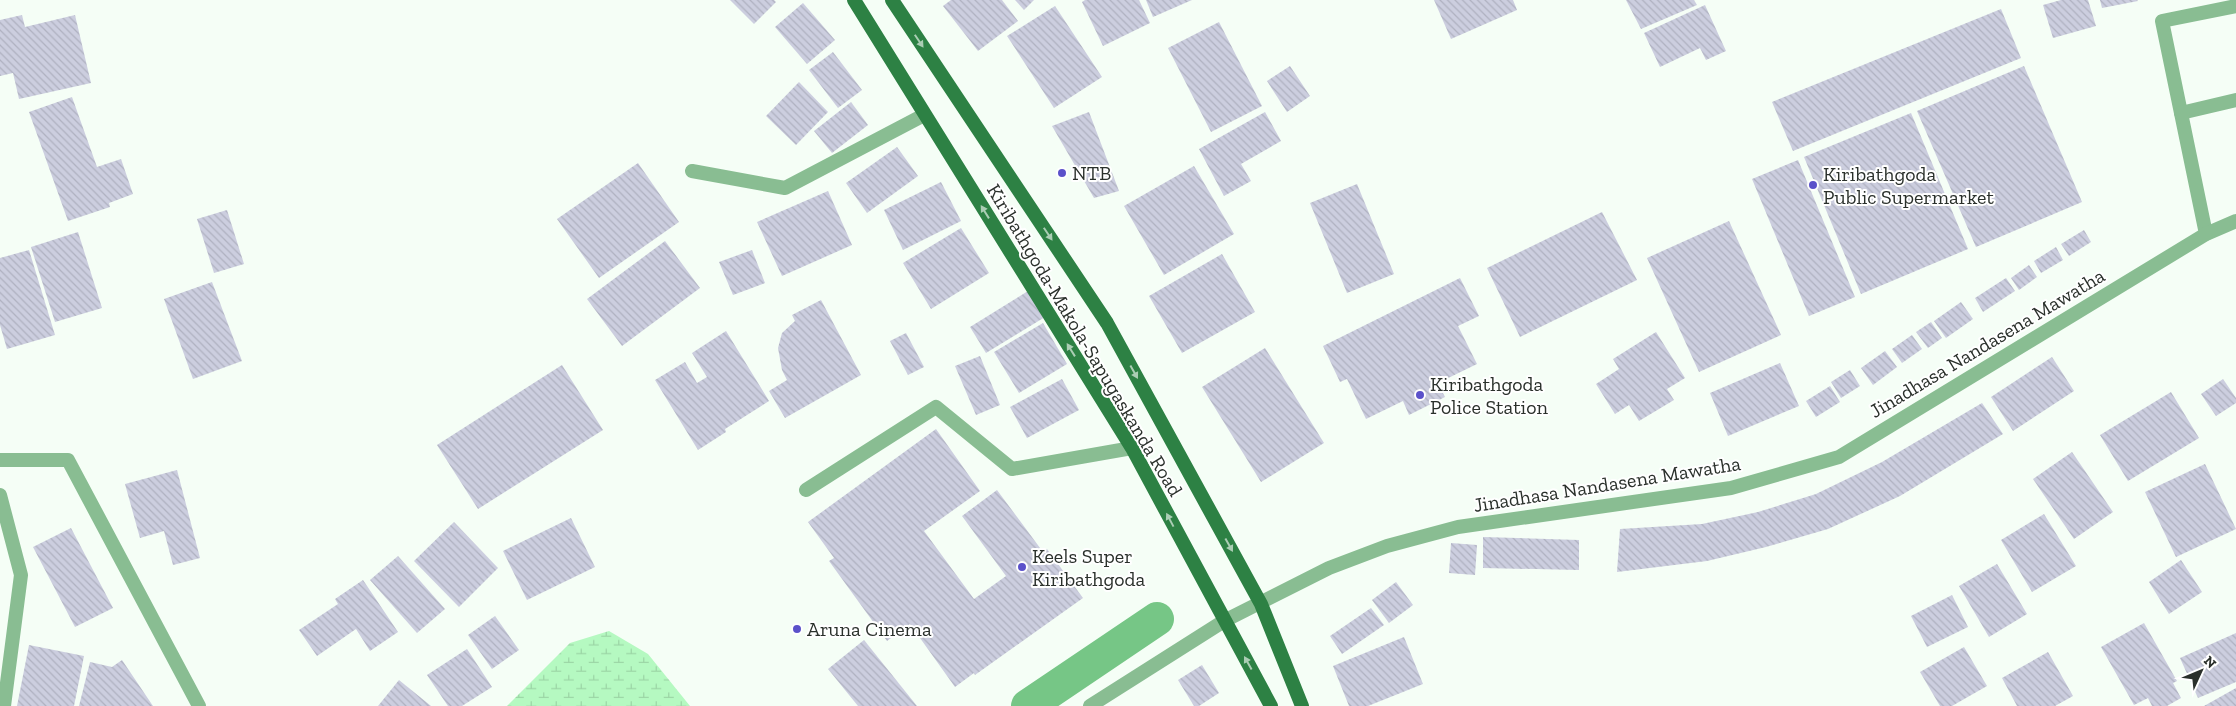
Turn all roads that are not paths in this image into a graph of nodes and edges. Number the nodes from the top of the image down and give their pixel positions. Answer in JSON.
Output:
{"nodes":[{"id":1,"x":854,"y":0,"type":"edge"},
{"id":2,"x":892,"y":0,"type":"edge"},
{"id":3,"x":2236,"y":6,"type":"edge"},
{"id":4,"x":2236,"y":100,"type":"edge"},
{"id":5,"x":2181,"y":113,"type":"junction"},
{"id":6,"x":924,"y":115,"type":"junction"},
{"id":7,"x":692,"y":171,"type":"dead end"},
{"id":8,"x":2236,"y":221,"type":"edge"},
{"id":9,"x":2206,"y":234,"type":"junction"},
{"id":10,"x":1132,"y":448,"type":"junction"},
{"id":11,"x":0,"y":460,"type":"edge"},
{"id":12,"x":806,"y":490,"type":"dead end"},
{"id":13,"x":0,"y":495,"type":"edge"},
{"id":14,"x":1261,"y":604,"type":"junction"},
{"id":15,"x":1224,"y":621,"type":"junction"},
{"id":16,"x":4,"y":706,"type":"edge"},
{"id":17,"x":199,"y":706,"type":"edge"},
{"id":18,"x":1090,"y":706,"type":"edge"},
{"id":19,"x":1271,"y":706,"type":"edge"},
{"id":20,"x":1302,"y":706,"type":"edge"}],
"edges":[{"from":1,"to":6,"type":"main road","name":"Kiribathgoda-Makola-Sapugaskanda Road"},
{"from":2,"to":14,"type":"main road","name":"Kiribathgoda-Makola-Sapugaskanda Road","one_way":true},
{"from":3,"to":5,"type":"street"},
{"from":4,"to":5,"type":"street"},
{"from":5,"to":9,"type":"street"},
{"from":6,"to":7,"type":"street"},
{"from":10,"to":6,"type":"main road","name":"Kiribathgoda-Makola-Sapugaskanda Road","one_way":true},
{"from":8,"to":9,"type":"street","name":"Jinadhasa Nandasena Mawatha"},
{"from":9,"to":14,"type":"street","name":"Jinadhasa Nandasena Mawatha"},
{"from":10,"to":12,"type":"street"},
{"from":15,"to":10,"type":"main road","name":"Kiribathgoda-Makola-Sapugaskanda Road","one_way":true},
{"from":11,"to":17,"type":"street"},
{"from":13,"to":16,"type":"street"},
{"from":14,"to":15,"type":"street","name":"Jinadhasa Nandasena Mawatha"},
{"from":14,"to":20,"type":"main road","name":"Kiribathgoda-Makola-Sapugaskanda Road"},
{"from":15,"to":18,"type":"street","name":"Jinadhasa Nandasena Mawatha"},
{"from":19,"to":15,"type":"main road","name":"Kiribathgoda-Makola-Sapugaskanda Road","one_way":true}]}
